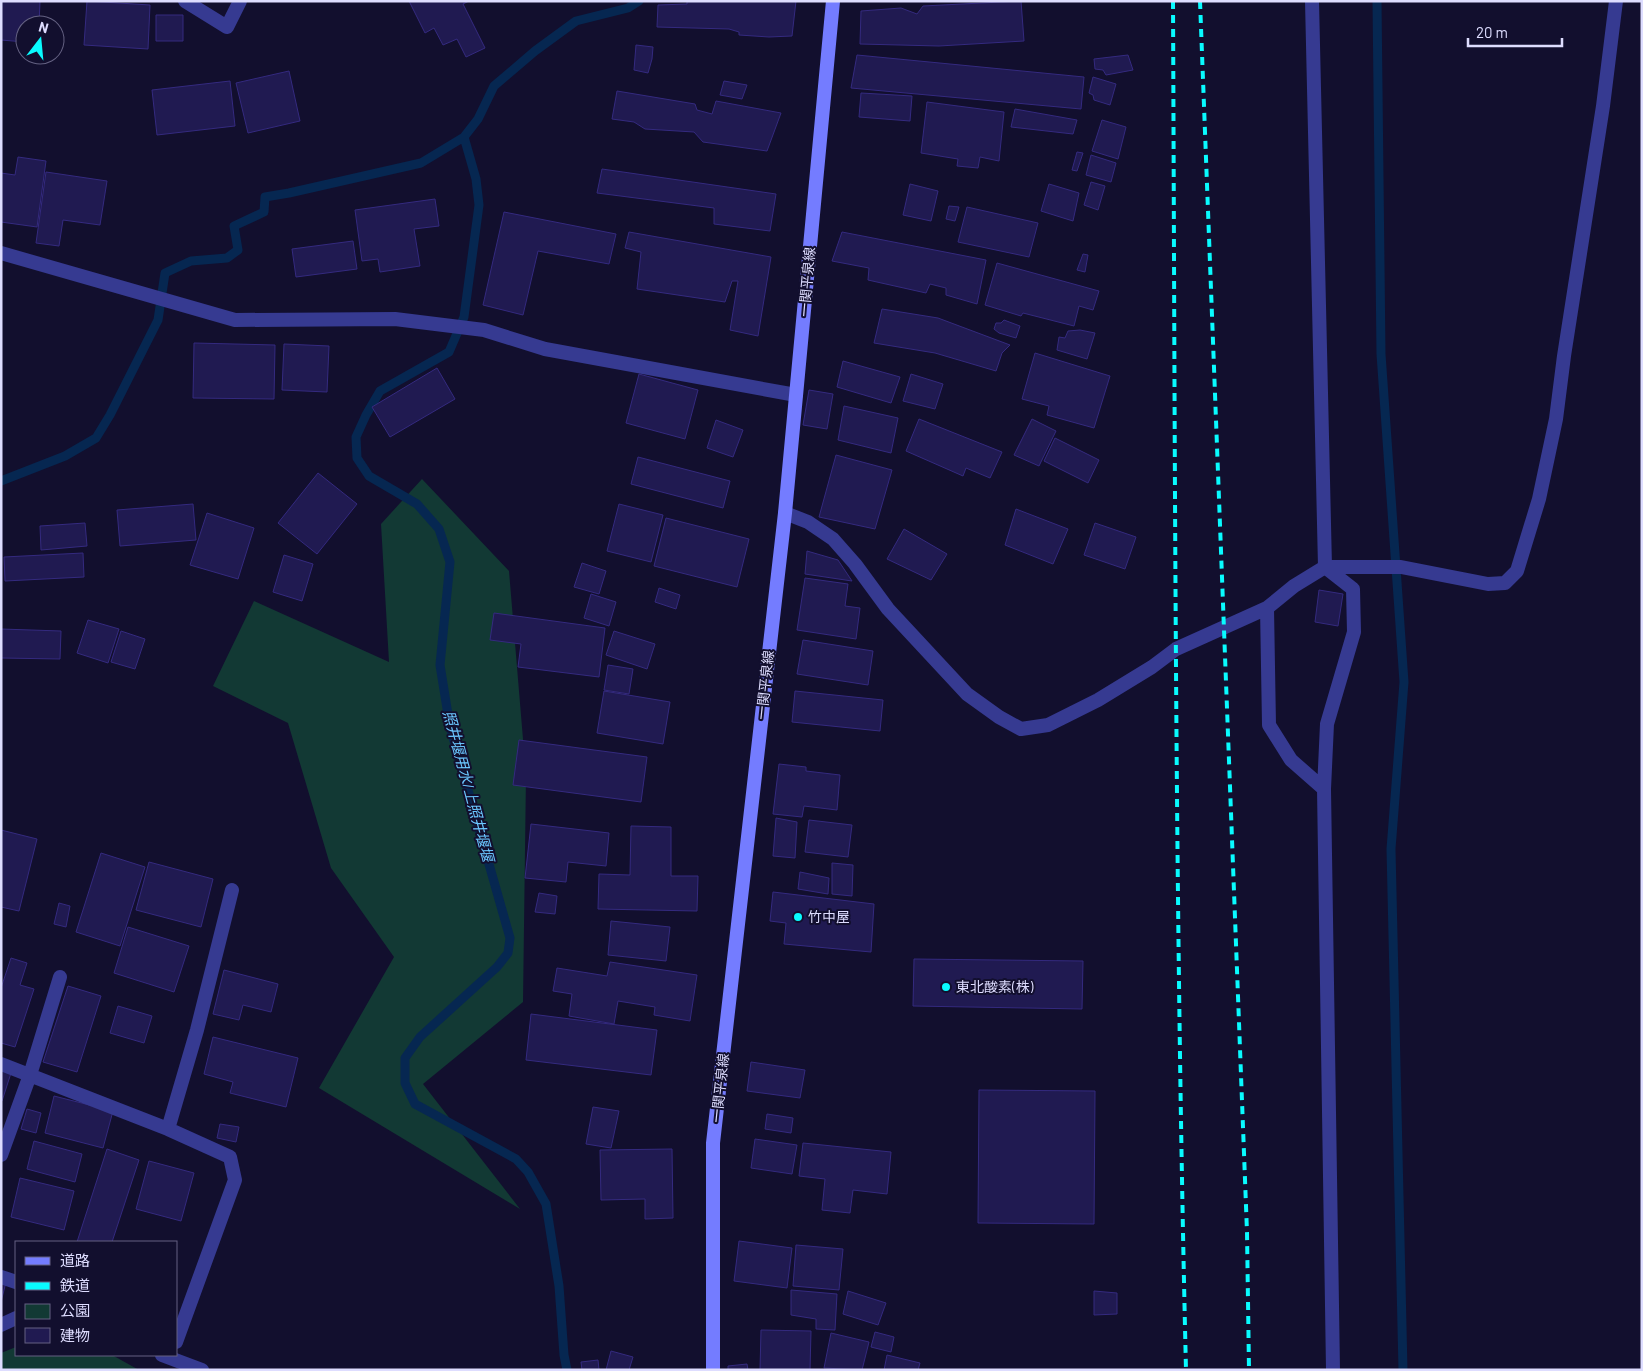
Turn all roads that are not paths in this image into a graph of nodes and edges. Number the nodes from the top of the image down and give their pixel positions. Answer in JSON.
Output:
{"nodes":[{"id":1,"x":185,"y":1,"type":"edge"},
{"id":2,"x":240,"y":1,"type":"edge"},
{"id":3,"x":833,"y":1,"type":"edge"},
{"id":4,"x":1312,"y":1,"type":"edge"},
{"id":5,"x":1616,"y":1,"type":"edge"},
{"id":6,"x":1,"y":253,"type":"edge"},
{"id":7,"x":796,"y":395,"type":"junction"},
{"id":8,"x":785,"y":513,"type":"junction"},
{"id":9,"x":1325,"y":567,"type":"junction"},
{"id":10,"x":1267,"y":608,"type":"junction"},
{"id":11,"x":1324,"y":789,"type":"junction"},
{"id":12,"x":232,"y":890,"type":"dead end"},
{"id":13,"x":60,"y":977,"type":"dead end"},
{"id":14,"x":1,"y":1064,"type":"edge"},
{"id":15,"x":30,"y":1075,"type":"junction"},
{"id":16,"x":168,"y":1129,"type":"junction"},
{"id":17,"x":1,"y":1155,"type":"edge"},
{"id":18,"x":1,"y":1277,"type":"edge"},
{"id":19,"x":15,"y":1282,"type":"edge"},
{"id":20,"x":15,"y":1318,"type":"edge"},
{"id":21,"x":1,"y":1325,"type":"edge"},
{"id":22,"x":178,"y":1337,"type":"edge"},
{"id":23,"x":168,"y":1356,"type":"edge"},
{"id":24,"x":202,"y":1370,"type":"edge"},
{"id":25,"x":713,"y":1370,"type":"edge"},
{"id":26,"x":1333,"y":1370,"type":"edge"}],
"edges":[{"from":1,"to":2,"type":"street"},
{"from":3,"to":7,"type":"main road","name":"一関平泉線"},
{"from":4,"to":9,"type":"street"},
{"from":5,"to":9,"type":"street"},
{"from":6,"to":7,"type":"street"},
{"from":7,"to":8,"type":"main road","name":"一関平泉線"},
{"from":8,"to":10,"type":"street"},
{"from":8,"to":25,"type":"main road","name":"一関平泉線"},
{"from":9,"to":10,"type":"street"},
{"from":9,"to":11,"type":"street"},
{"from":10,"to":11,"type":"street"},
{"from":11,"to":26,"type":"street"},
{"from":12,"to":16,"type":"street"},
{"from":13,"to":15,"type":"street"},
{"from":14,"to":15,"type":"street"},
{"from":15,"to":16,"type":"street"},
{"from":15,"to":17,"type":"street"},
{"from":16,"to":22,"type":"street"},
{"from":18,"to":19,"type":"street"},
{"from":20,"to":21,"type":"street"},
{"from":23,"to":24,"type":"street"}]}
